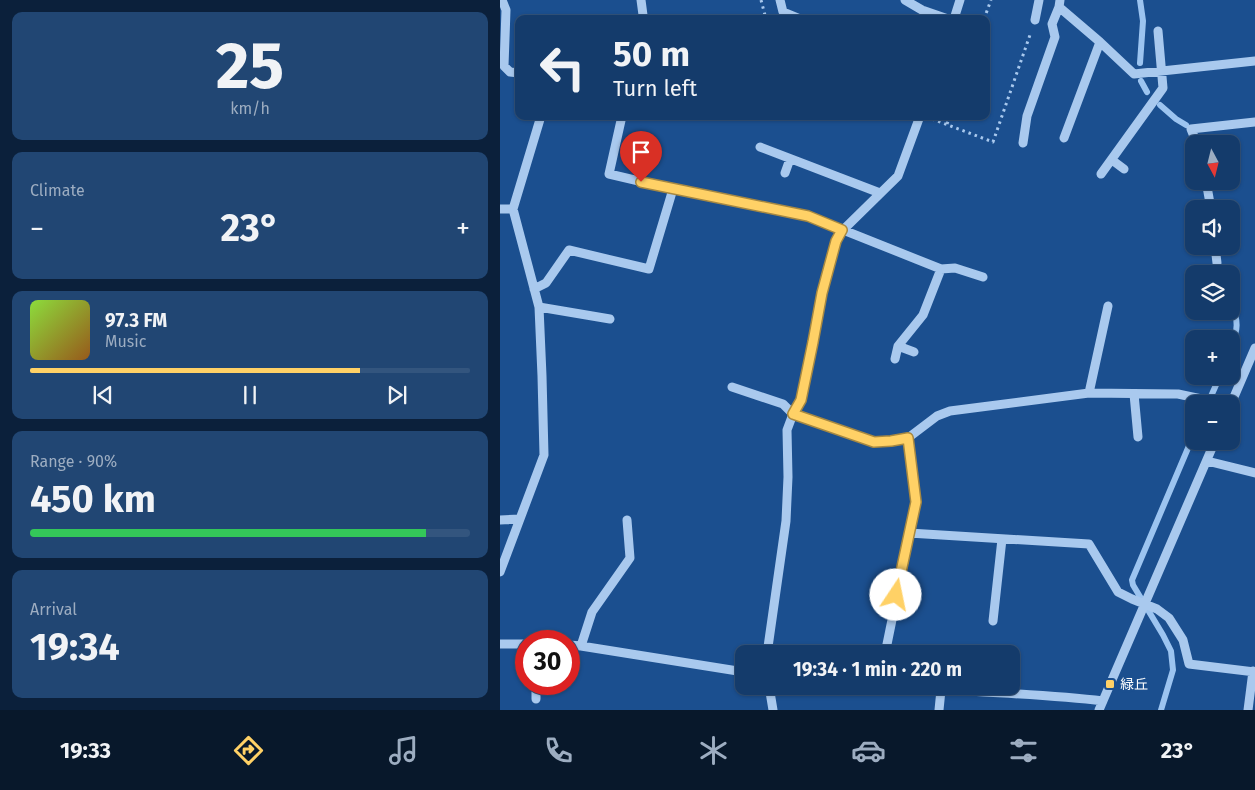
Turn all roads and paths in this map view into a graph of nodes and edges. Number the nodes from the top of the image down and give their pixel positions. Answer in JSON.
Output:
{"nodes":[{"id":1,"x":502,"y":0,"type":"edge"},
{"id":2,"x":641,"y":0,"type":"edge"},
{"id":3,"x":761,"y":0,"type":"edge"},
{"id":4,"x":780,"y":0,"type":"edge"},
{"id":5,"x":905,"y":0,"type":"edge"},
{"id":6,"x":960,"y":0,"type":"edge"},
{"id":7,"x":991,"y":0,"type":"edge"},
{"id":8,"x":1039,"y":0,"type":"edge"},
{"id":9,"x":1059,"y":4,"type":"edge"},
{"id":10,"x":643,"y":15,"type":"edge"},
{"id":11,"x":765,"y":15,"type":"edge"},
{"id":12,"x":791,"y":15,"type":"edge"},
{"id":13,"x":936,"y":15,"type":"edge"},
{"id":14,"x":955,"y":15,"type":"edge"},
{"id":15,"x":985,"y":15,"type":"edge"},
{"id":16,"x":1035,"y":20,"type":"joint"},
{"id":17,"x":1158,"y":31,"type":"dead end"},
{"id":18,"x":502,"y":36,"type":"edge"},
{"id":19,"x":1100,"y":42,"type":"junction"},
{"id":20,"x":1255,"y":61,"type":"edge"},
{"id":21,"x":1162,"y":71,"type":"junction"},
{"id":22,"x":515,"y":73,"type":"edge"},
{"id":23,"x":539,"y":120,"type":"edge"},
{"id":24,"x":621,"y":120,"type":"edge"},
{"id":25,"x":919,"y":120,"type":"edge"},
{"id":26,"x":936,"y":120,"type":"edge"},
{"id":27,"x":948,"y":120,"type":"edge"},
{"id":28,"x":1255,"y":122,"type":"edge"},
{"id":29,"x":947,"y":124,"type":"junction"},
{"id":30,"x":1193,"y":135,"type":"edge"},
{"id":31,"x":1064,"y":138,"type":"dead end"},
{"id":32,"x":1023,"y":143,"type":"dead end"},
{"id":33,"x":760,"y":147,"type":"dead end"},
{"id":34,"x":790,"y":159,"type":"junction"},
{"id":35,"x":1112,"y":160,"type":"junction"},
{"id":36,"x":1124,"y":169,"type":"dead end"},
{"id":37,"x":785,"y":173,"type":"dead end"},
{"id":38,"x":1101,"y":174,"type":"dead end"},
{"id":39,"x":673,"y":189,"type":"junction"},
{"id":40,"x":880,"y":193,"type":"junction"},
{"id":41,"x":500,"y":209,"type":"edge"},
{"id":42,"x":513,"y":209,"type":"junction"},
{"id":43,"x":842,"y":230,"type":"junction"},
{"id":44,"x":1216,"y":255,"type":"edge"},
{"id":45,"x":1217,"y":263,"type":"dead end"},
{"id":46,"x":940,"y":269,"type":"junction"},
{"id":47,"x":984,"y":277,"type":"dead end"},
{"id":48,"x":534,"y":289,"type":"junction"},
{"id":49,"x":1108,"y":306,"type":"dead end"},
{"id":50,"x":539,"y":307,"type":"junction"},
{"id":51,"x":610,"y":318,"type":"dead end"},
{"id":52,"x":898,"y":346,"type":"junction"},
{"id":53,"x":1255,"y":348,"type":"edge"},
{"id":54,"x":914,"y":352,"type":"dead end"},
{"id":55,"x":895,"y":359,"type":"dead end"},
{"id":56,"x":1253,"y":359,"type":"edge"},
{"id":57,"x":732,"y":387,"type":"dead end"},
{"id":58,"x":1089,"y":393,"type":"junction"},
{"id":59,"x":1134,"y":394,"type":"junction"},
{"id":60,"x":1185,"y":395,"type":"edge"},
{"id":61,"x":1235,"y":395,"type":"edge"},
{"id":62,"x":793,"y":414,"type":"junction"},
{"id":63,"x":1138,"y":437,"type":"dead end"},
{"id":64,"x":908,"y":438,"type":"junction"},
{"id":65,"x":1211,"y":450,"type":"edge"},
{"id":66,"x":1207,"y":461,"type":"junction"},
{"id":67,"x":1255,"y":473,"type":"edge"},
{"id":68,"x":520,"y":519,"type":"junction"},
{"id":69,"x":500,"y":520,"type":"edge"},
{"id":70,"x":628,"y":520,"type":"dead end"},
{"id":71,"x":909,"y":533,"type":"junction"},
{"id":72,"x":1002,"y":539,"type":"junction"},
{"id":73,"x":500,"y":572,"type":"edge"},
{"id":74,"x":1144,"y":604,"type":"junction"},
{"id":75,"x":993,"y":622,"type":"dead end"},
{"id":76,"x":500,"y":644,"type":"edge"},
{"id":77,"x":515,"y":644,"type":"edge"},
{"id":78,"x":768,"y":645,"type":"edge"},
{"id":79,"x":887,"y":645,"type":"edge"},
{"id":80,"x":581,"y":646,"type":"joint"},
{"id":81,"x":735,"y":671,"type":"edge"},
{"id":82,"x":1254,"y":671,"type":"edge"},
{"id":83,"x":1020,"y":694,"type":"edge"},
{"id":84,"x":770,"y":695,"type":"edge"},
{"id":85,"x":940,"y":695,"type":"edge"},
{"id":86,"x":1101,"y":706,"type":"edge"},
{"id":87,"x":773,"y":710,"type":"edge"},
{"id":88,"x":939,"y":710,"type":"edge"},
{"id":89,"x":1248,"y":710,"type":"edge"}],
"edges":[{"from":1,"to":18,"type":"street"},
{"from":2,"to":10,"type":"street"},
{"from":3,"to":11,"type":"path"},
{"from":4,"to":12,"type":"street"},
{"from":5,"to":13,"type":"street"},
{"from":6,"to":14,"type":"street"},
{"from":7,"to":15,"type":"path"},
{"from":8,"to":16,"type":"street"},
{"from":9,"to":19,"type":"street"},
{"from":9,"to":32,"type":"street"},
{"from":16,"to":29,"type":"path"},
{"from":17,"to":21,"type":"street"},
{"from":18,"to":22,"type":"street"},
{"from":19,"to":21,"type":"street"},
{"from":19,"to":31,"type":"street"},
{"from":20,"to":21,"type":"street"},
{"from":21,"to":35,"type":"street"},
{"from":23,"to":42,"type":"street"},
{"from":24,"to":39,"type":"street"},
{"from":25,"to":40,"type":"street"},
{"from":26,"to":29,"type":"path"},
{"from":27,"to":29,"type":"path"},
{"from":28,"to":30,"type":"street"},
{"from":33,"to":34,"type":"street"},
{"from":34,"to":37,"type":"street"},
{"from":34,"to":40,"type":"street"},
{"from":35,"to":36,"type":"street"},
{"from":35,"to":38,"type":"street"},
{"from":39,"to":43,"type":"street"},
{"from":39,"to":48,"type":"street"},
{"from":40,"to":43,"type":"street"},
{"from":41,"to":42,"type":"street"},
{"from":42,"to":48,"type":"street"},
{"from":43,"to":46,"type":"street"},
{"from":43,"to":62,"type":"street"},
{"from":44,"to":45,"type":"street"},
{"from":46,"to":47,"type":"street"},
{"from":46,"to":52,"type":"street"},
{"from":48,"to":50,"type":"street"},
{"from":49,"to":58,"type":"street"},
{"from":50,"to":51,"type":"street"},
{"from":50,"to":68,"type":"street"},
{"from":52,"to":54,"type":"street"},
{"from":52,"to":55,"type":"street"},
{"from":53,"to":56,"type":"street"},
{"from":56,"to":61,"type":"street"},
{"from":57,"to":62,"type":"street"},
{"from":58,"to":59,"type":"street"},
{"from":58,"to":64,"type":"street"},
{"from":59,"to":60,"type":"street"},
{"from":59,"to":63,"type":"street"},
{"from":62,"to":64,"type":"street"},
{"from":62,"to":78,"type":"street"},
{"from":64,"to":71,"type":"street"},
{"from":65,"to":66,"type":"street"},
{"from":66,"to":67,"type":"street"},
{"from":66,"to":74,"type":"street"},
{"from":68,"to":69,"type":"street"},
{"from":68,"to":73,"type":"street"},
{"from":70,"to":80,"type":"street"},
{"from":71,"to":72,"type":"street"},
{"from":71,"to":79,"type":"street"},
{"from":72,"to":74,"type":"street"},
{"from":72,"to":75,"type":"street"},
{"from":74,"to":82,"type":"street"},
{"from":74,"to":86,"type":"street"},
{"from":76,"to":77,"type":"street"},
{"from":80,"to":81,"type":"street"},
{"from":82,"to":89,"type":"street"},
{"from":83,"to":86,"type":"street"},
{"from":84,"to":87,"type":"street"},
{"from":85,"to":88,"type":"street"}]}
